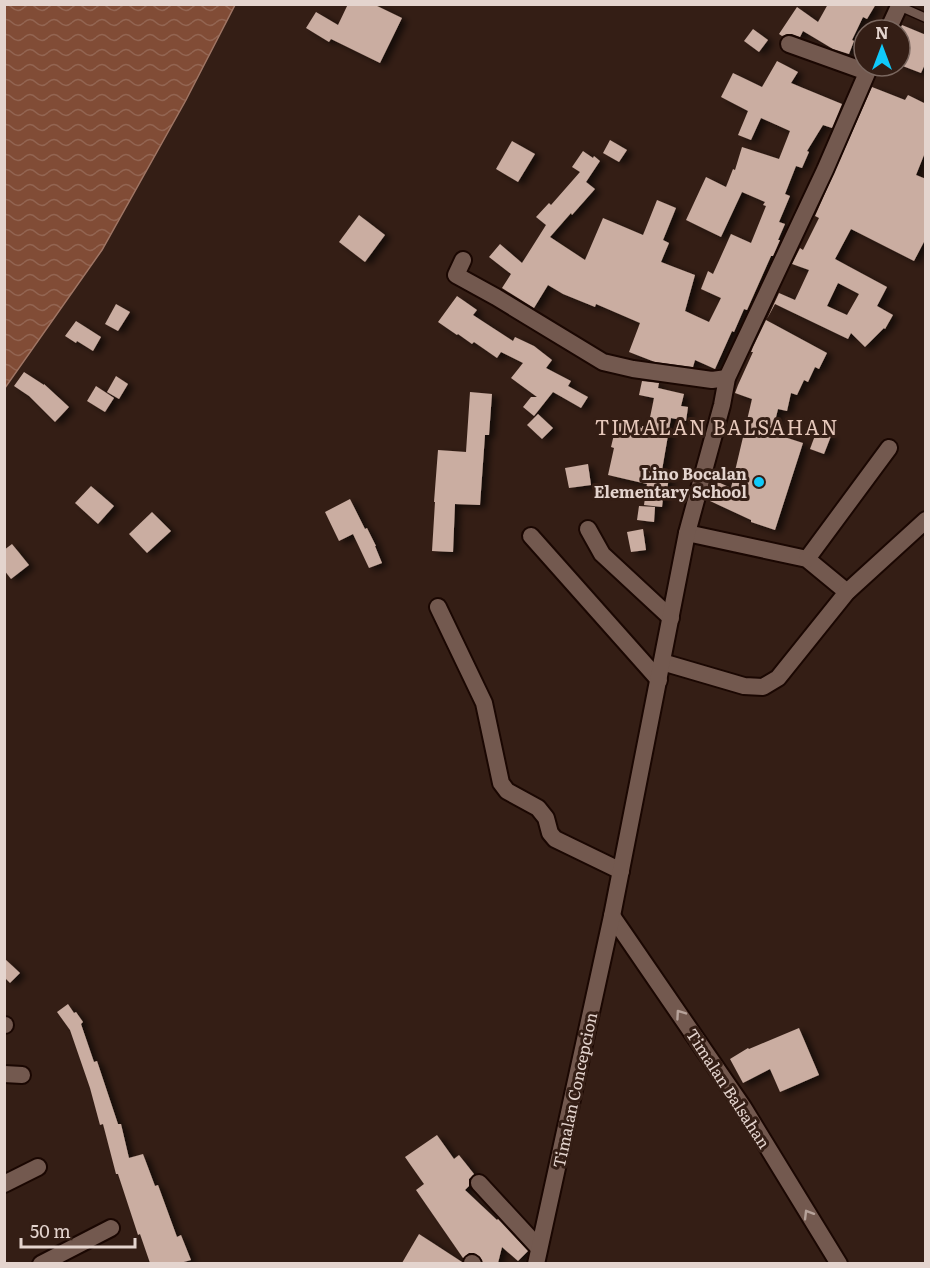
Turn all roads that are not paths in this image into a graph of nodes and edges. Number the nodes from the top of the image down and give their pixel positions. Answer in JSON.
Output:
{"nodes":[{"id":1,"x":900,"y":5,"type":"edge"},
{"id":2,"x":926,"y":18,"type":"edge"},
{"id":3,"x":789,"y":44,"type":"dead end"},
{"id":4,"x":852,"y":64,"type":"edge"},
{"id":5,"x":865,"y":78,"type":"edge"},
{"id":6,"x":462,"y":260,"type":"dead end"},
{"id":7,"x":727,"y":378,"type":"junction"},
{"id":8,"x":889,"y":448,"type":"dead end"},
{"id":9,"x":926,"y":520,"type":"edge"},
{"id":10,"x":588,"y":529,"type":"dead end"},
{"id":11,"x":687,"y":533,"type":"junction"},
{"id":12,"x":531,"y":536,"type":"dead end"},
{"id":13,"x":807,"y":560,"type":"junction"},
{"id":14,"x":847,"y":592,"type":"junction"},
{"id":15,"x":438,"y":607,"type":"dead end"},
{"id":16,"x":671,"y":618,"type":"junction"},
{"id":17,"x":662,"y":662,"type":"junction"},
{"id":18,"x":659,"y":680,"type":"junction"},
{"id":19,"x":621,"y":871,"type":"junction"},
{"id":20,"x":612,"y":916,"type":"junction"},
{"id":21,"x":4,"y":1074,"type":"edge"},
{"id":22,"x":22,"y":1075,"type":"dead end"},
{"id":23,"x":38,"y":1167,"type":"dead end"},
{"id":24,"x":479,"y":1183,"type":"dead end"},
{"id":25,"x":4,"y":1184,"type":"edge"},
{"id":26,"x":111,"y":1228,"type":"dead end"},
{"id":27,"x":538,"y":1256,"type":"edge"},
{"id":28,"x":41,"y":1263,"type":"edge"},
{"id":29,"x":839,"y":1263,"type":"edge"}],
"edges":[{"from":1,"to":2,"type":"lane"},
{"from":3,"to":4,"type":"street"},
{"from":5,"to":7,"type":"street","name":"Timalan Concepcion"},
{"from":6,"to":7,"type":"street"},
{"from":7,"to":11,"type":"street","name":"Timalan Concepcion"},
{"from":8,"to":13,"type":"street"},
{"from":9,"to":14,"type":"street"},
{"from":10,"to":16,"type":"street"},
{"from":11,"to":13,"type":"street"},
{"from":11,"to":16,"type":"street","name":"Timalan Concepcion"},
{"from":12,"to":18,"type":"street"},
{"from":13,"to":14,"type":"street"},
{"from":14,"to":17,"type":"street"},
{"from":15,"to":19,"type":"street"},
{"from":16,"to":17,"type":"street","name":"Timalan Concepcion"},
{"from":17,"to":18,"type":"street","name":"Timalan Concepcion"},
{"from":18,"to":19,"type":"street","name":"Timalan Concepcion"},
{"from":19,"to":20,"type":"street","name":"Timalan Concepcion"},
{"from":20,"to":27,"type":"street","name":"Timalan Concepcion"},
{"from":29,"to":20,"type":"street","name":"Timalan Balsahan","one_way":true},
{"from":21,"to":22,"type":"street"},
{"from":23,"to":25,"type":"street"},
{"from":24,"to":27,"type":"street"},
{"from":26,"to":28,"type":"street"}]}
